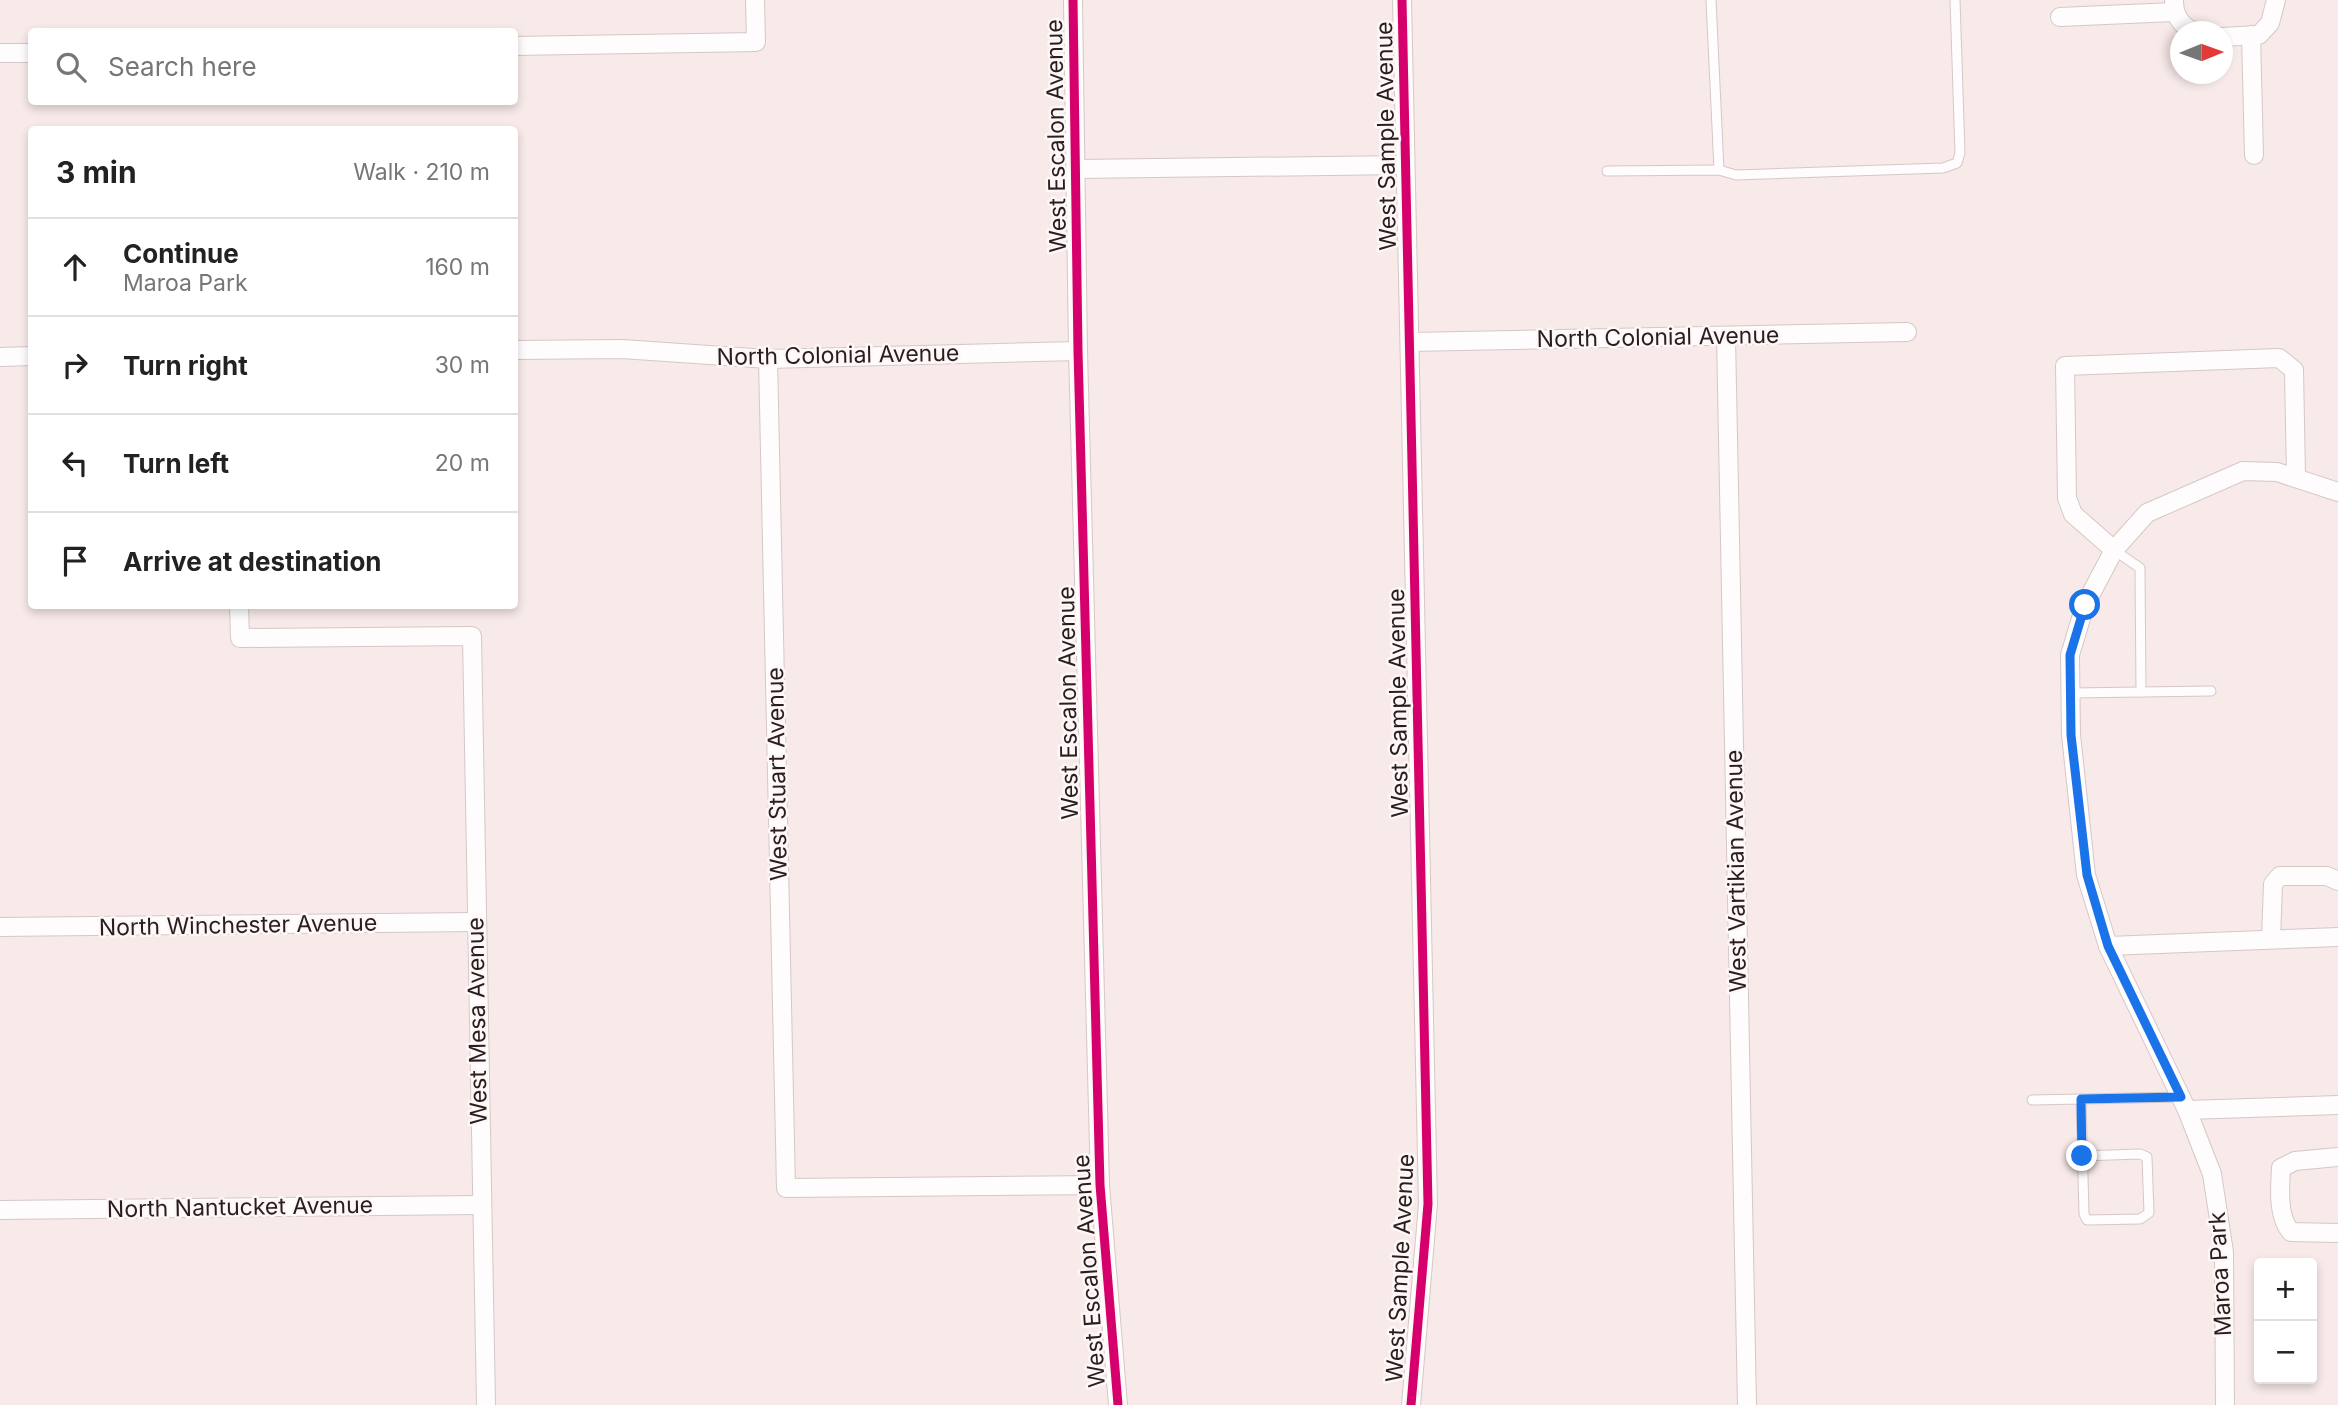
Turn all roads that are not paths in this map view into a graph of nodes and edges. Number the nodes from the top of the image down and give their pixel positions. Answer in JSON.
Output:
{"nodes":[{"id":1,"x":755,"y":0,"type":"edge"},
{"id":2,"x":1073,"y":0,"type":"edge"},
{"id":3,"x":1402,"y":0,"type":"edge"},
{"id":4,"x":1711,"y":0,"type":"edge"},
{"id":5,"x":1955,"y":0,"type":"edge"},
{"id":6,"x":2276,"y":0,"type":"edge"},
{"id":7,"x":2174,"y":6,"type":"edge"},
{"id":8,"x":2060,"y":17,"type":"dead end"},
{"id":9,"x":2251,"y":35,"type":"junction"},
{"id":10,"x":2233,"y":36,"type":"edge"},
{"id":11,"x":518,"y":46,"type":"edge"},
{"id":12,"x":0,"y":53,"type":"edge"},
{"id":13,"x":28,"y":53,"type":"edge"},
{"id":14,"x":2254,"y":155,"type":"dead end"},
{"id":15,"x":1405,"y":165,"type":"junction"},
{"id":16,"x":1077,"y":169,"type":"junction"},
{"id":17,"x":1719,"y":170,"type":"junction"},
{"id":18,"x":1607,"y":171,"type":"dead end"},
{"id":19,"x":1907,"y":332,"type":"dead end"},
{"id":20,"x":1726,"y":337,"type":"junction"},
{"id":21,"x":1410,"y":342,"type":"junction"},
{"id":22,"x":518,"y":349,"type":"edge"},
{"id":23,"x":1078,"y":351,"type":"junction"},
{"id":24,"x":28,"y":356,"type":"edge"},
{"id":25,"x":0,"y":357,"type":"edge"},
{"id":26,"x":768,"y":359,"type":"junction"},
{"id":27,"x":2296,"y":477,"type":"junction"},
{"id":28,"x":2338,"y":492,"type":"edge"},
{"id":29,"x":2115,"y":550,"type":"junction"},
{"id":30,"x":239,"y":609,"type":"edge"},
{"id":31,"x":2211,"y":691,"type":"dead end"},
{"id":32,"x":2141,"y":692,"type":"junction"},
{"id":33,"x":2071,"y":693,"type":"junction"},
{"id":34,"x":2338,"y":881,"type":"edge"},
{"id":35,"x":476,"y":922,"type":"junction"},
{"id":36,"x":0,"y":927,"type":"edge"},
{"id":37,"x":2338,"y":937,"type":"edge"},
{"id":38,"x":2271,"y":939,"type":"junction"},
{"id":39,"x":2108,"y":946,"type":"junction"},
{"id":40,"x":2081,"y":1099,"type":"junction"},
{"id":41,"x":2032,"y":1100,"type":"dead end"},
{"id":42,"x":2184,"y":1103,"type":"junction"},
{"id":43,"x":2338,"y":1105,"type":"edge"},
{"id":44,"x":2082,"y":1156,"type":"junction"},
{"id":45,"x":2338,"y":1157,"type":"edge"},
{"id":46,"x":1100,"y":1185,"type":"junction"},
{"id":47,"x":480,"y":1205,"type":"junction"},
{"id":48,"x":0,"y":1210,"type":"edge"},
{"id":49,"x":2338,"y":1233,"type":"edge"},
{"id":50,"x":486,"y":1405,"type":"edge"},
{"id":51,"x":1118,"y":1405,"type":"edge"},
{"id":52,"x":1411,"y":1405,"type":"edge"},
{"id":53,"x":1747,"y":1405,"type":"edge"},
{"id":54,"x":2225,"y":1405,"type":"edge"}],
"edges":[{"from":1,"to":11,"type":"street"},
{"from":2,"to":16,"type":"street","name":"West Escalon Avenue"},
{"from":3,"to":15,"type":"street","name":"West Sample Avenue"},
{"from":4,"to":17,"type":"lane"},
{"from":5,"to":17,"type":"lane"},
{"from":6,"to":9,"type":"street"},
{"from":7,"to":8,"type":"street"},
{"from":9,"to":10,"type":"street"},
{"from":9,"to":14,"type":"street"},
{"from":12,"to":13,"type":"street"},
{"from":15,"to":16,"type":"street"},
{"from":15,"to":21,"type":"street","name":"West Sample Avenue"},
{"from":16,"to":23,"type":"street","name":"West Escalon Avenue"},
{"from":17,"to":18,"type":"lane"},
{"from":19,"to":20,"type":"street","name":"North Colonial Avenue"},
{"from":20,"to":21,"type":"street","name":"North Colonial Avenue"},
{"from":20,"to":53,"type":"street","name":"West Vartikian Avenue"},
{"from":21,"to":52,"type":"street","name":"West Sample Avenue"},
{"from":22,"to":26,"type":"street","name":"North Colonial Avenue"},
{"from":23,"to":26,"type":"street","name":"North Colonial Avenue"},
{"from":23,"to":46,"type":"street","name":"West Escalon Avenue"},
{"from":24,"to":25,"type":"street"},
{"from":26,"to":46,"type":"street","name":"West Stuart Avenue"},
{"from":27,"to":28,"type":"street","name":"Maroa Park"},
{"from":27,"to":29,"type":"street","name":"Maroa Park"},
{"from":27,"to":29,"type":"street"},
{"from":29,"to":32,"type":"lane"},
{"from":29,"to":33,"type":"street","name":"Maroa Park"},
{"from":30,"to":35,"type":"street","name":"West Mesa Avenue"},
{"from":31,"to":32,"type":"lane"},
{"from":32,"to":33,"type":"lane"},
{"from":33,"to":39,"type":"street","name":"Maroa Park"},
{"from":34,"to":38,"type":"street"},
{"from":35,"to":36,"type":"street","name":"North Winchester Avenue"},
{"from":35,"to":47,"type":"street","name":"West Mesa Avenue"},
{"from":37,"to":38,"type":"street"},
{"from":38,"to":39,"type":"street"},
{"from":39,"to":42,"type":"street","name":"Maroa Park"},
{"from":40,"to":41,"type":"lane"},
{"from":40,"to":42,"type":"lane"},
{"from":40,"to":44,"type":"lane"},
{"from":42,"to":43,"type":"street"},
{"from":42,"to":54,"type":"street","name":"Maroa Park"},
{"from":44,"to":44,"type":"lane"},
{"from":45,"to":49,"type":"street"},
{"from":46,"to":51,"type":"street","name":"West Escalon Avenue"},
{"from":47,"to":48,"type":"street","name":"North Nantucket Avenue"},
{"from":47,"to":50,"type":"street","name":"West Mesa Avenue"}]}
